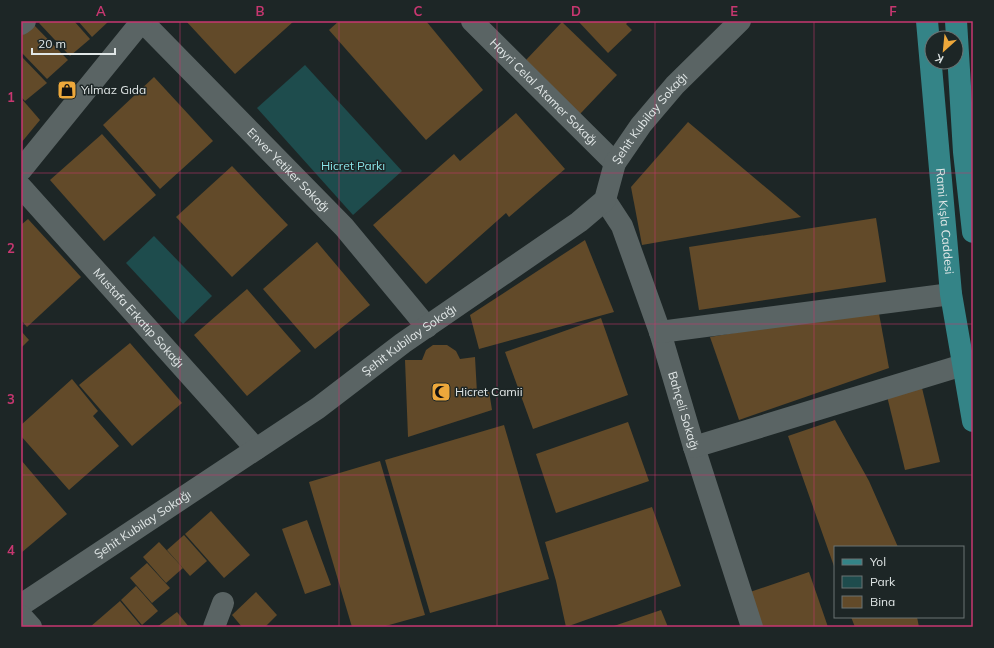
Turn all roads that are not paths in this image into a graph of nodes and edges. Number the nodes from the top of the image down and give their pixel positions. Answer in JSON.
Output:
{"nodes":[{"id":1,"x":25,"y":21,"type":"edge"},
{"id":2,"x":142,"y":21,"type":"edge"},
{"id":3,"x":740,"y":21,"type":"edge"},
{"id":4,"x":927,"y":21,"type":"edge"},
{"id":5,"x":956,"y":21,"type":"edge"},
{"id":6,"x":477,"y":23,"type":"edge"},
{"id":7,"x":21,"y":24,"type":"edge"},
{"id":8,"x":615,"y":164,"type":"junction"},
{"id":9,"x":21,"y":170,"type":"edge"},
{"id":10,"x":21,"y":187,"type":"edge"},
{"id":11,"x":605,"y":200,"type":"junction"},
{"id":12,"x":973,"y":232,"type":"edge"},
{"id":13,"x":951,"y":294,"type":"junction"},
{"id":14,"x":427,"y":327,"type":"junction"},
{"id":15,"x":660,"y":332,"type":"junction"},
{"id":16,"x":963,"y":365,"type":"junction"},
{"id":17,"x":973,"y":421,"type":"edge"},
{"id":18,"x":694,"y":447,"type":"junction"},
{"id":19,"x":256,"y":449,"type":"junction"},
{"id":20,"x":223,"y":603,"type":"dead end"},
{"id":21,"x":21,"y":605,"type":"edge"},
{"id":22,"x":21,"y":616,"type":"edge"},
{"id":23,"x":31,"y":627,"type":"edge"},
{"id":24,"x":214,"y":627,"type":"edge"},
{"id":25,"x":752,"y":627,"type":"edge"}],
"edges":[{"from":1,"to":7,"type":"street"},
{"from":2,"to":9,"type":"street"},
{"from":2,"to":14,"type":"street","name":"Enver Yetiker Sokağı"},
{"from":3,"to":8,"type":"street","name":"Şehit Kubilay Sokağı"},
{"from":4,"to":13,"type":"main road","name":"Rami Kışla Caddesi"},
{"from":5,"to":12,"type":"main road"},
{"from":6,"to":8,"type":"street","name":"Hayri Celal Atamer Sokağı"},
{"from":8,"to":11,"type":"street","name":"Şehit Kubilay Sokağı"},
{"from":10,"to":19,"type":"street","name":"Mustafa Erkatip Sokağı"},
{"from":11,"to":14,"type":"street","name":"Şehit Kubilay Sokağı"},
{"from":11,"to":15,"type":"street","name":"Bahçeli Sokağı"},
{"from":13,"to":15,"type":"street"},
{"from":13,"to":16,"type":"main road","name":"Rami Kışla Caddesi"},
{"from":14,"to":19,"type":"street","name":"Şehit Kubilay Sokağı"},
{"from":15,"to":18,"type":"street","name":"Bahçeli Sokağı"},
{"from":16,"to":17,"type":"main road","name":"Rami Kışla Caddesi"},
{"from":16,"to":18,"type":"street"},
{"from":18,"to":25,"type":"street","name":"Bahçeli Sokağı"},
{"from":19,"to":21,"type":"street","name":"Şehit Kubilay Sokağı"},
{"from":20,"to":24,"type":"street"},
{"from":22,"to":23,"type":"street"}]}
